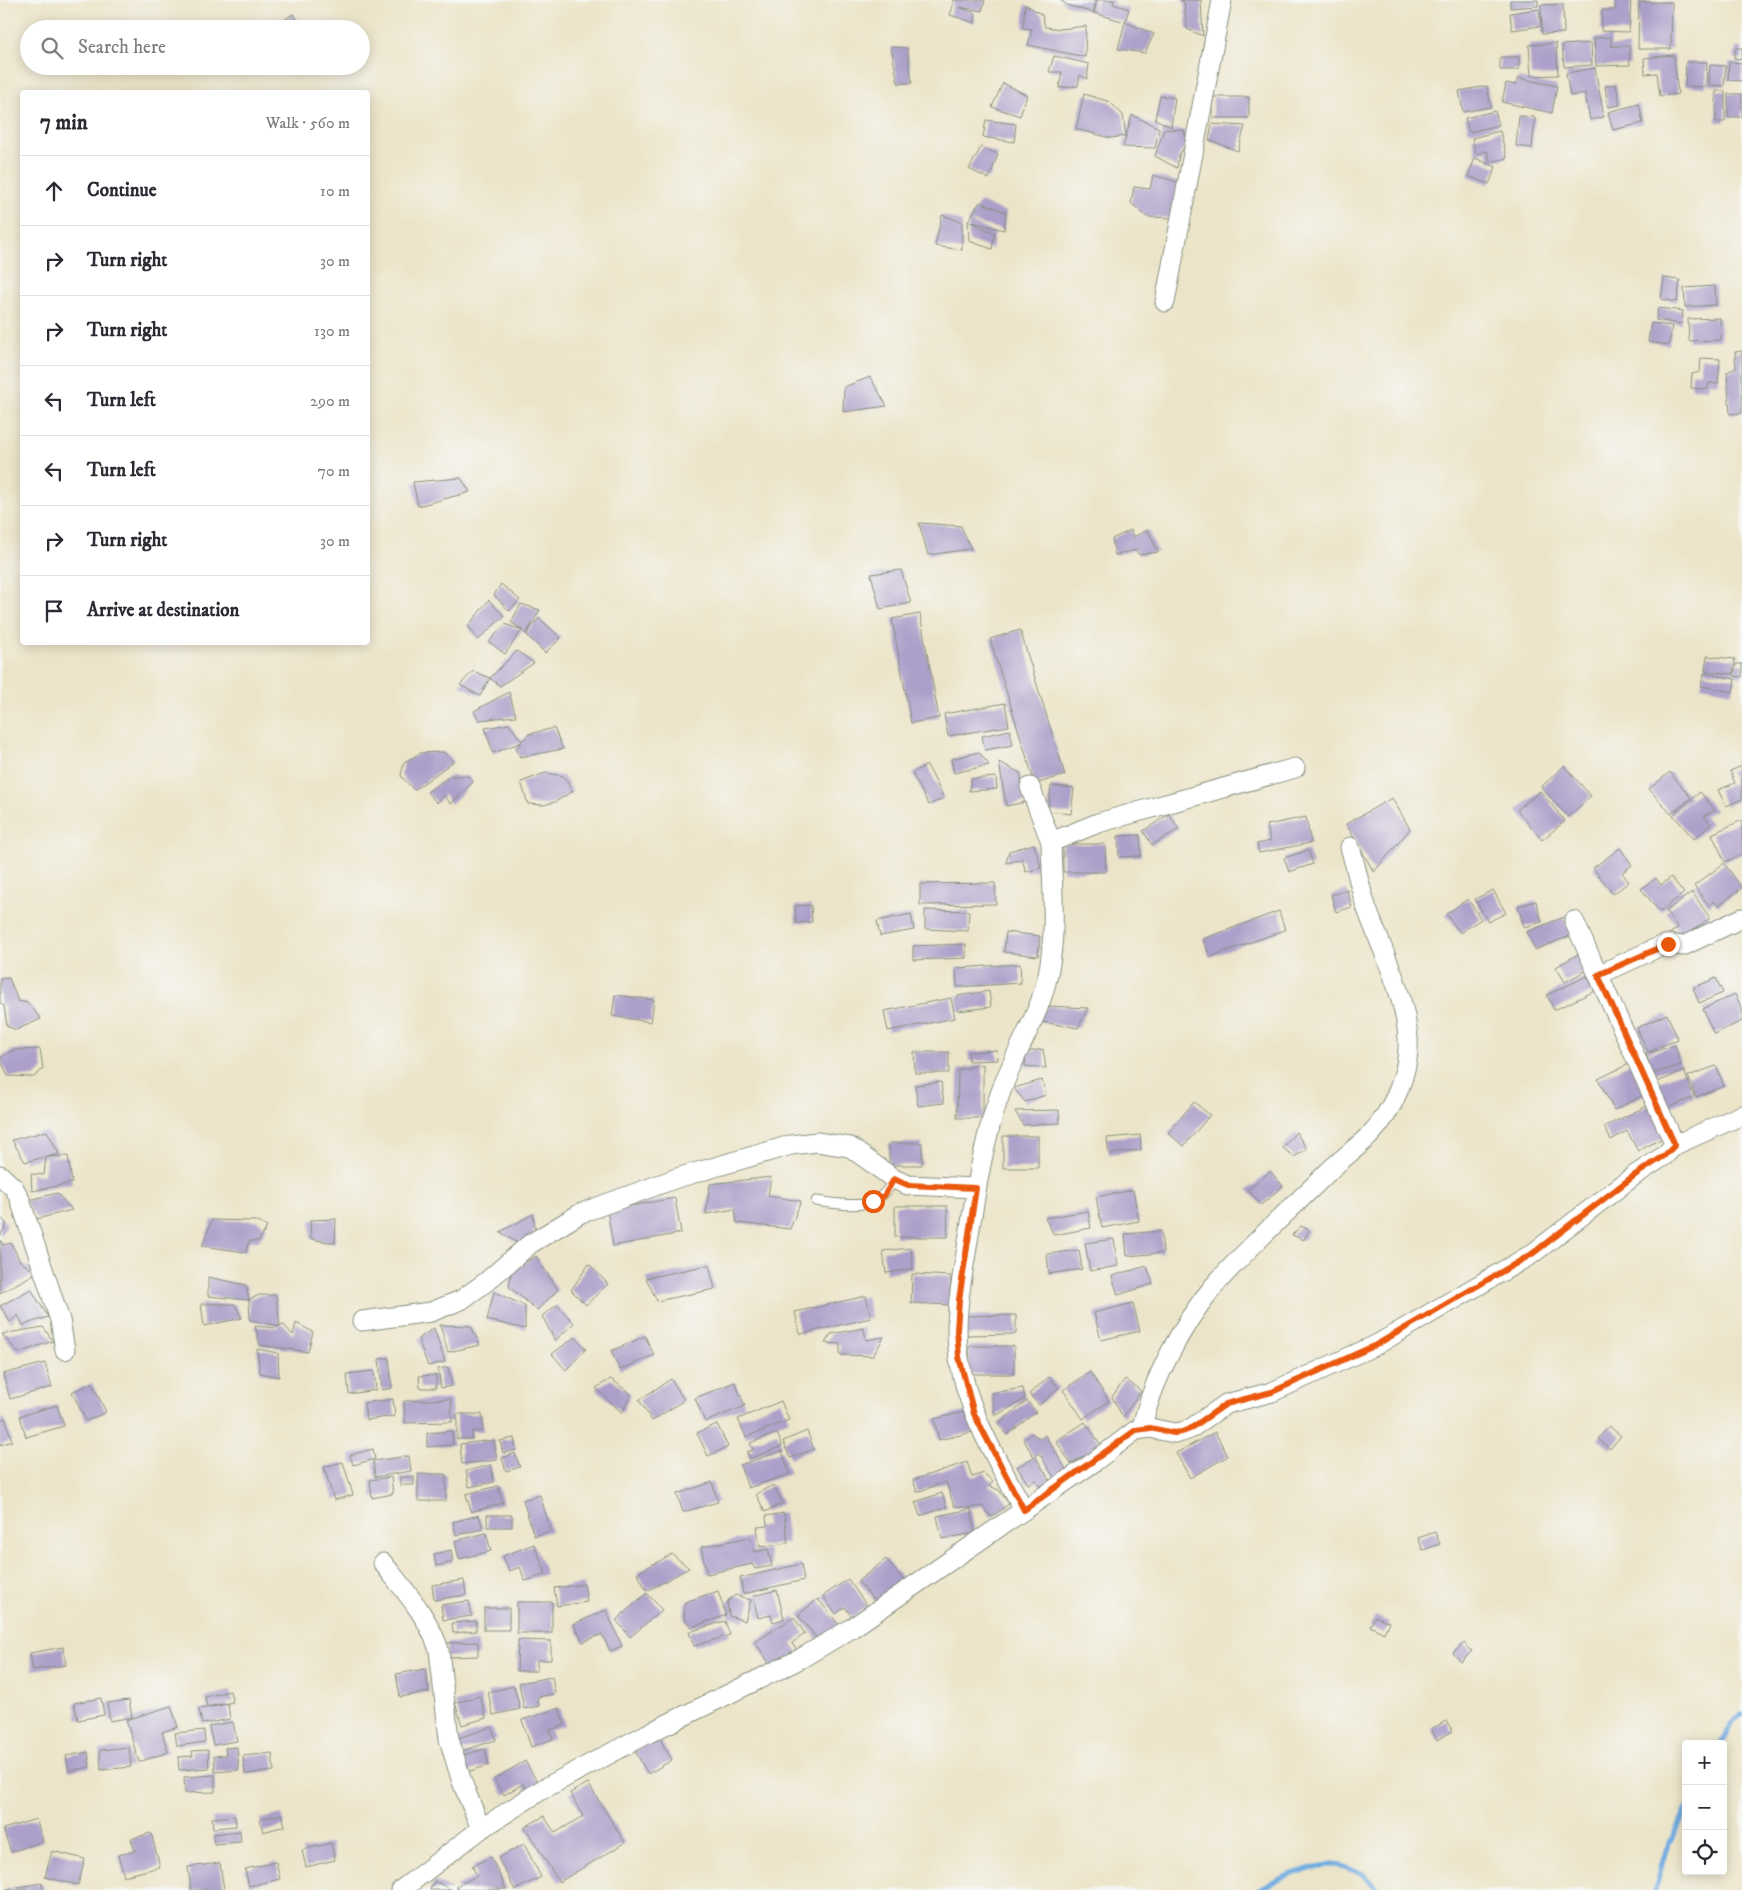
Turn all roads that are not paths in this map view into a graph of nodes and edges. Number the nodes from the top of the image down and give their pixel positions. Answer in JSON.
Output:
{"nodes":[{"id":1,"x":1222,"y":0,"type":"edge"},
{"id":2,"x":1165,"y":302,"type":"dead end"},
{"id":3,"x":1295,"y":768,"type":"dead end"},
{"id":4,"x":1030,"y":787,"type":"dead end"},
{"id":5,"x":1052,"y":842,"type":"junction"},
{"id":6,"x":1350,"y":847,"type":"dead end"},
{"id":7,"x":1742,"y":918,"type":"edge"},
{"id":8,"x":1574,"y":921,"type":"dead end"},
{"id":9,"x":1598,"y":975,"type":"junction"},
{"id":10,"x":1742,"y":1115,"type":"edge"},
{"id":11,"x":1675,"y":1145,"type":"junction"},
{"id":12,"x":0,"y":1175,"type":"edge"},
{"id":13,"x":894,"y":1179,"type":"junction"},
{"id":14,"x":976,"y":1188,"type":"junction"},
{"id":15,"x":816,"y":1200,"type":"dead end"},
{"id":16,"x":362,"y":1321,"type":"dead end"},
{"id":17,"x":65,"y":1350,"type":"dead end"},
{"id":18,"x":1142,"y":1428,"type":"junction"},
{"id":19,"x":1024,"y":1510,"type":"junction"},
{"id":20,"x":383,"y":1563,"type":"dead end"},
{"id":21,"x":481,"y":1829,"type":"junction"},
{"id":22,"x":401,"y":1890,"type":"edge"}],
"edges":[{"from":1,"to":2,"type":"street"},
{"from":3,"to":5,"type":"street"},
{"from":4,"to":5,"type":"street"},
{"from":5,"to":14,"type":"street"},
{"from":6,"to":18,"type":"street"},
{"from":7,"to":9,"type":"street"},
{"from":8,"to":9,"type":"street"},
{"from":9,"to":11,"type":"street"},
{"from":10,"to":11,"type":"street"},
{"from":11,"to":18,"type":"street"},
{"from":12,"to":17,"type":"street"},
{"from":13,"to":14,"type":"street"},
{"from":13,"to":15,"type":"lane"},
{"from":13,"to":16,"type":"street"},
{"from":14,"to":19,"type":"street"},
{"from":18,"to":19,"type":"street"},
{"from":19,"to":21,"type":"street"},
{"from":20,"to":21,"type":"street"},
{"from":21,"to":22,"type":"street"}]}
